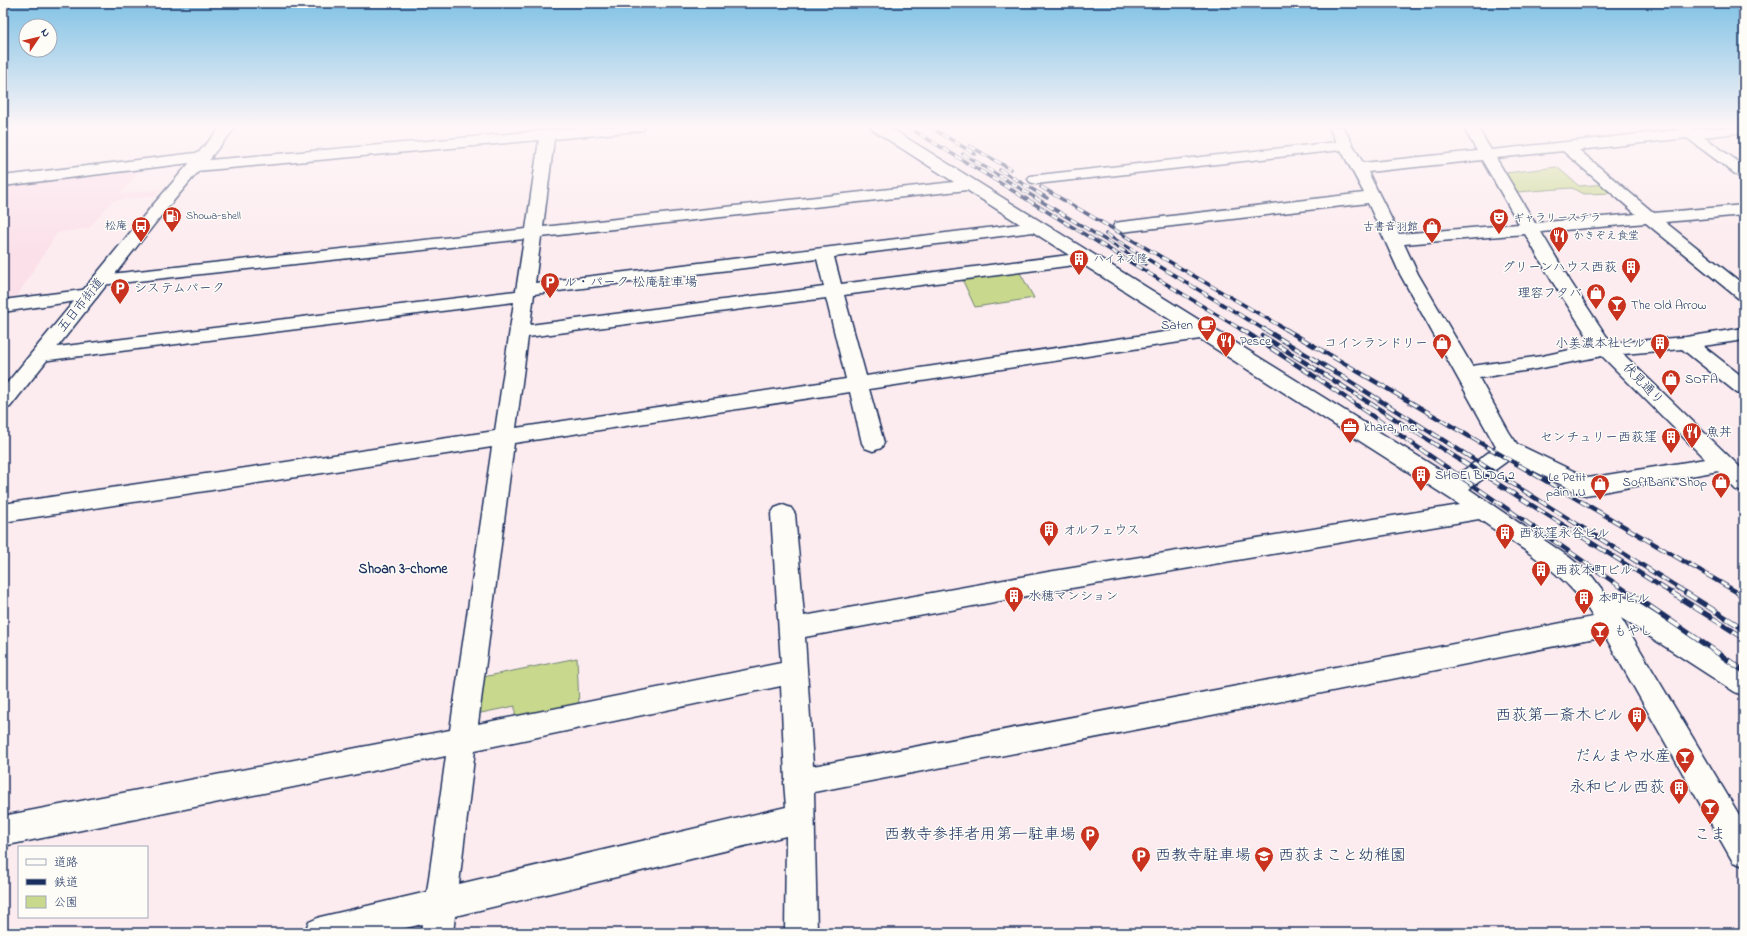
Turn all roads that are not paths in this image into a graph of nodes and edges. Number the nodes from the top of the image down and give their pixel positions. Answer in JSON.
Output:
{"nodes":[{"id":1,"x":110,"y":171,"type":"edge"},
{"id":2,"x":192,"y":171,"type":"edge"},
{"id":3,"x":542,"y":171,"type":"edge"},
{"id":4,"x":947,"y":171,"type":"edge"},
{"id":5,"x":1112,"y":171,"type":"edge"},
{"id":6,"x":1359,"y":171,"type":"edge"},
{"id":7,"x":1496,"y":171,"type":"edge"},
{"id":8,"x":1595,"y":171,"type":"edge"},
{"id":9,"x":1036,"y":179,"type":"dead end"},
{"id":10,"x":3,"y":181,"type":"edge"},
{"id":11,"x":970,"y":185,"type":"junction"},
{"id":12,"x":1374,"y":198,"type":"junction"},
{"id":13,"x":1744,"y":210,"type":"edge"},
{"id":14,"x":1651,"y":218,"type":"junction"},
{"id":15,"x":1036,"y":227,"type":"junction"},
{"id":16,"x":1122,"y":227,"type":"dead end"},
{"id":17,"x":1531,"y":228,"type":"junction"},
{"id":18,"x":534,"y":233,"type":"junction"},
{"id":19,"x":1394,"y":240,"type":"junction"},
{"id":20,"x":824,"y":253,"type":"junction"},
{"id":21,"x":1086,"y":258,"type":"junction"},
{"id":22,"x":95,"y":287,"type":"junction"},
{"id":23,"x":834,"y":291,"type":"junction"},
{"id":24,"x":526,"y":292,"type":"junction"},
{"id":25,"x":1744,"y":294,"type":"edge"},
{"id":26,"x":3,"y":306,"type":"edge"},
{"id":27,"x":520,"y":332,"type":"junction"},
{"id":28,"x":1204,"y":332,"type":"junction"},
{"id":29,"x":1742,"y":336,"type":"edge"},
{"id":30,"x":1686,"y":343,"type":"junction"},
{"id":31,"x":1610,"y":350,"type":"junction"},
{"id":32,"x":41,"y":355,"type":"junction"},
{"id":33,"x":1466,"y":373,"type":"junction"},
{"id":34,"x":858,"y":385,"type":"junction"},
{"id":35,"x":1744,"y":388,"type":"edge"},
{"id":36,"x":3,"y":402,"type":"edge"},
{"id":37,"x":504,"y":438,"type":"junction"},
{"id":38,"x":873,"y":443,"type":"dead end"},
{"id":39,"x":1509,"y":449,"type":"junction"},
{"id":40,"x":1734,"y":470,"type":"edge"},
{"id":41,"x":1453,"y":489,"type":"junction"},
{"id":42,"x":1483,"y":510,"type":"junction"},
{"id":43,"x":3,"y":513,"type":"edge"},
{"id":44,"x":783,"y":514,"type":"dead end"},
{"id":45,"x":1606,"y":615,"type":"junction"},
{"id":46,"x":792,"y":629,"type":"junction"},
{"id":47,"x":794,"y":672,"type":"junction"},
{"id":48,"x":1744,"y":684,"type":"edge"},
{"id":49,"x":462,"y":740,"type":"junction"},
{"id":50,"x":798,"y":782,"type":"junction"},
{"id":51,"x":801,"y":818,"type":"junction"},
{"id":52,"x":3,"y":831,"type":"edge"},
{"id":53,"x":1744,"y":851,"type":"edge"},
{"id":54,"x":438,"y":919,"type":"edge"},
{"id":55,"x":320,"y":933,"type":"edge"},
{"id":56,"x":801,"y":933,"type":"edge"}],
"edges":[{"from":1,"to":10,"type":"street"},
{"from":2,"to":22,"type":"street","name":"五日市街道"},
{"from":3,"to":18,"type":"street"},
{"from":4,"to":11,"type":"street"},
{"from":5,"to":9,"type":"street"},
{"from":6,"to":12,"type":"street"},
{"from":7,"to":17,"type":"street","name":"伏見通り"},
{"from":8,"to":14,"type":"street"},
{"from":11,"to":15,"type":"street"},
{"from":11,"to":18,"type":"street"},
{"from":12,"to":16,"type":"street"},
{"from":12,"to":19,"type":"street"},
{"from":13,"to":14,"type":"street"},
{"from":14,"to":17,"type":"street"},
{"from":14,"to":25,"type":"street"},
{"from":15,"to":20,"type":"street"},
{"from":15,"to":21,"type":"street"},
{"from":17,"to":19,"type":"street"},
{"from":17,"to":31,"type":"street","name":"伏見通り"},
{"from":18,"to":22,"type":"street"},
{"from":18,"to":24,"type":"street"},
{"from":19,"to":33,"type":"street"},
{"from":20,"to":23,"type":"street"},
{"from":20,"to":24,"type":"street"},
{"from":21,"to":23,"type":"street"},
{"from":21,"to":28,"type":"street"},
{"from":22,"to":26,"type":"street"},
{"from":22,"to":32,"type":"street","name":"五日市街道"},
{"from":23,"to":27,"type":"street"},
{"from":23,"to":34,"type":"street"},
{"from":24,"to":27,"type":"street"},
{"from":24,"to":32,"type":"street"},
{"from":27,"to":37,"type":"street"},
{"from":28,"to":34,"type":"street"},
{"from":28,"to":41,"type":"street"},
{"from":29,"to":30,"type":"street"},
{"from":30,"to":31,"type":"street"},
{"from":30,"to":35,"type":"street"},
{"from":31,"to":33,"type":"street"},
{"from":31,"to":40,"type":"street","name":"伏見通り"},
{"from":32,"to":36,"type":"street","name":"五日市街道"},
{"from":33,"to":39,"type":"street"},
{"from":34,"to":37,"type":"street"},
{"from":34,"to":38,"type":"street"},
{"from":37,"to":43,"type":"street"},
{"from":37,"to":49,"type":"street"},
{"from":39,"to":40,"type":"street"},
{"from":39,"to":41,"type":"street"},
{"from":41,"to":42,"type":"street"},
{"from":42,"to":45,"type":"street"},
{"from":42,"to":46,"type":"street"},
{"from":44,"to":46,"type":"street"},
{"from":45,"to":48,"type":"street"},
{"from":45,"to":50,"type":"street"},
{"from":45,"to":53,"type":"street"},
{"from":46,"to":47,"type":"street"},
{"from":47,"to":49,"type":"street"},
{"from":47,"to":50,"type":"street"},
{"from":49,"to":52,"type":"street"},
{"from":49,"to":54,"type":"street"},
{"from":50,"to":51,"type":"street"},
{"from":51,"to":54,"type":"street"},
{"from":51,"to":56,"type":"street"},
{"from":54,"to":55,"type":"street"}]}
